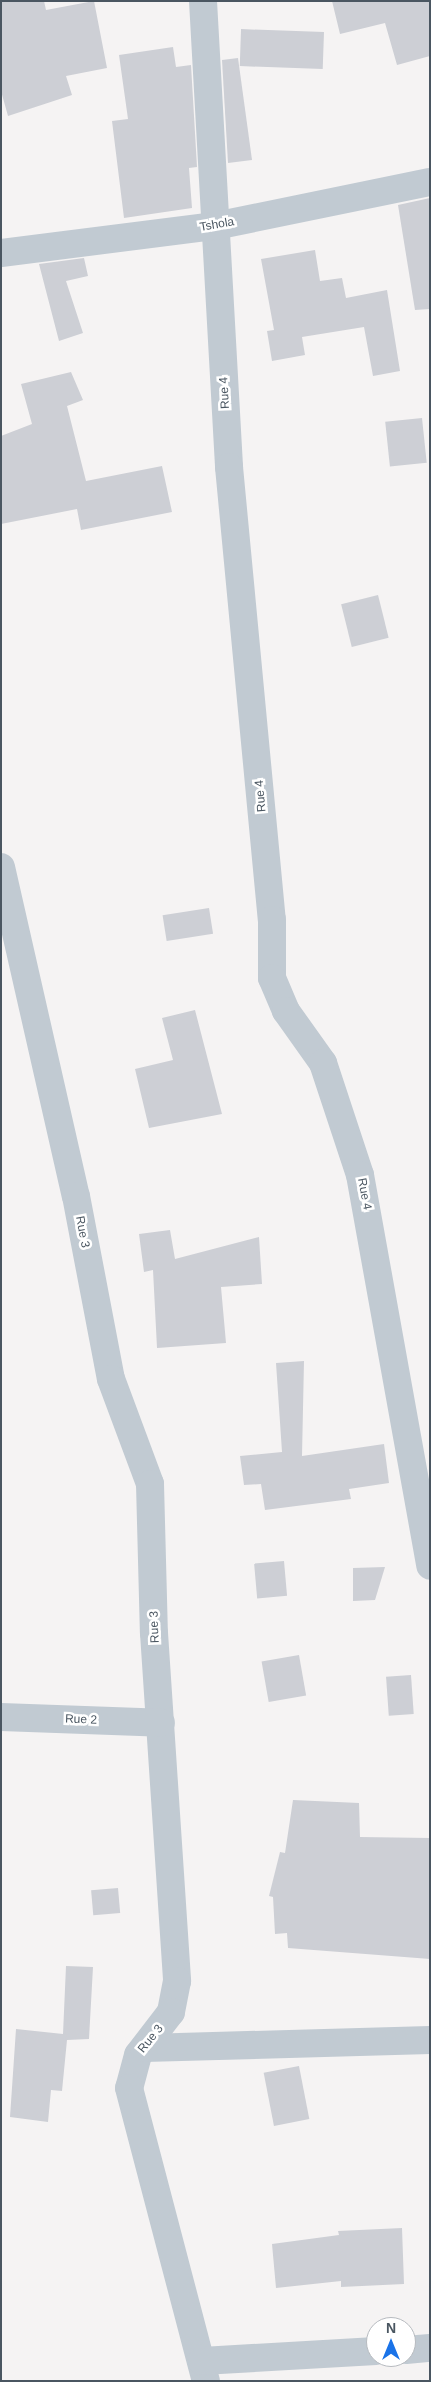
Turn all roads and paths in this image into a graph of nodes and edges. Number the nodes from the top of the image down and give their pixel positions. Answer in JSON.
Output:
{"nodes":[{"id":1,"x":203,"y":1,"type":"edge"},
{"id":2,"x":430,"y":182,"type":"edge"},
{"id":3,"x":214,"y":226,"type":"junction"},
{"id":4,"x":1,"y":253,"type":"edge"},
{"id":5,"x":1,"y":867,"type":"edge"},
{"id":6,"x":430,"y":1566,"type":"edge"},
{"id":7,"x":1,"y":1717,"type":"edge"},
{"id":8,"x":161,"y":1723,"type":"junction"},
{"id":9,"x":430,"y":2040,"type":"edge"},
{"id":10,"x":144,"y":2048,"type":"junction"},
{"id":11,"x":430,"y":2348,"type":"edge"},
{"id":12,"x":416,"y":2349,"type":"edge"},
{"id":13,"x":366,"y":2352,"type":"edge"},
{"id":14,"x":204,"y":2371,"type":"edge"}],
"edges":[{"from":1,"to":3,"type":"street","name":"Rue 4"},
{"from":2,"to":3,"type":"street","name":"Tshola"},
{"from":3,"to":4,"type":"street","name":"Tshola"},
{"from":3,"to":6,"type":"street","name":"Rue 4"},
{"from":5,"to":8,"type":"street","name":"Rue 3"},
{"from":7,"to":8,"type":"street","name":"Rue 2"},
{"from":8,"to":10,"type":"street","name":"Rue 3"},
{"from":9,"to":10,"type":"street"},
{"from":10,"to":14,"type":"street","name":"Rue 3"},
{"from":11,"to":12,"type":"street"},
{"from":13,"to":14,"type":"street"}]}
